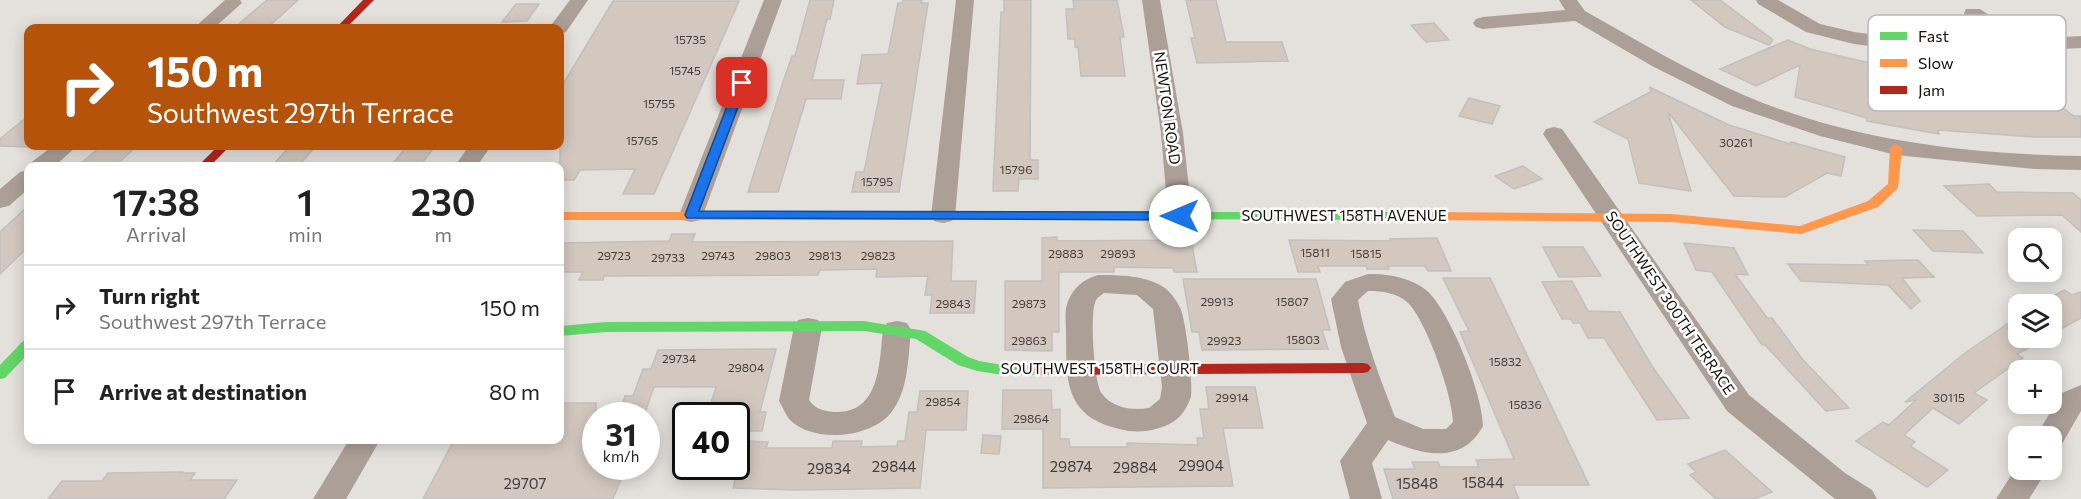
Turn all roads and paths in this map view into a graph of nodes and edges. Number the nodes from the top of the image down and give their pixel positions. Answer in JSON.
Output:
{"nodes":[{"id":1,"x":209,"y":0,"type":"edge"},
{"id":2,"x":369,"y":0,"type":"edge"},
{"id":3,"x":579,"y":0,"type":"edge"},
{"id":4,"x":774,"y":0,"type":"edge"},
{"id":5,"x":965,"y":0,"type":"edge"},
{"id":6,"x":1151,"y":0,"type":"edge"},
{"id":7,"x":1765,"y":0,"type":"edge"},
{"id":8,"x":1573,"y":8,"type":"edge"},
{"id":9,"x":1973,"y":13,"type":"dead end"},
{"id":10,"x":1976,"y":15,"type":"edge"},
{"id":11,"x":1483,"y":23,"type":"dead end"},
{"id":12,"x":208,"y":24,"type":"edge"},
{"id":13,"x":345,"y":24,"type":"edge"},
{"id":14,"x":562,"y":24,"type":"edge"},
{"id":15,"x":1868,"y":40,"type":"edge"},
{"id":16,"x":2081,"y":42,"type":"edge"},
{"id":17,"x":2066,"y":43,"type":"edge"},
{"id":18,"x":1554,"y":134,"type":"dead end"},
{"id":19,"x":1896,"y":148,"type":"junction"},
{"id":20,"x":61,"y":150,"type":"edge"},
{"id":21,"x":220,"y":150,"type":"edge"},
{"id":22,"x":46,"y":162,"type":"edge"},
{"id":23,"x":208,"y":162,"type":"edge"},
{"id":24,"x":2081,"y":163,"type":"edge"},
{"id":25,"x":24,"y":180,"type":"edge"},
{"id":26,"x":0,"y":201,"type":"edge"},
{"id":27,"x":691,"y":215,"type":"junction"},
{"id":28,"x":564,"y":216,"type":"edge"},
{"id":29,"x":943,"y":216,"type":"junction"},
{"id":30,"x":1180,"y":216,"type":"junction"},
{"id":31,"x":1612,"y":216,"type":"junction"},
{"id":32,"x":808,"y":327,"type":"junction"},
{"id":33,"x":897,"y":330,"type":"junction"},
{"id":34,"x":564,"y":331,"type":"edge"},
{"id":35,"x":24,"y":349,"type":"edge"},
{"id":36,"x":1363,"y":368,"type":"junction"},
{"id":37,"x":1082,"y":369,"type":"junction"},
{"id":38,"x":1176,"y":369,"type":"junction"},
{"id":39,"x":0,"y":374,"type":"edge"},
{"id":40,"x":2081,"y":396,"type":"edge"},
{"id":41,"x":1383,"y":424,"type":"junction"},
{"id":42,"x":2056,"y":426,"type":"edge"},
{"id":43,"x":362,"y":444,"type":"edge"},
{"id":44,"x":2024,"y":480,"type":"edge"},
{"id":45,"x":328,"y":499,"type":"edge"},
{"id":46,"x":1366,"y":499,"type":"edge"},
{"id":47,"x":1861,"y":499,"type":"edge"},
{"id":48,"x":2012,"y":499,"type":"edge"}],
"edges":[{"from":1,"to":12,"type":"street"},
{"from":2,"to":13,"type":"street"},
{"from":3,"to":14,"type":"street"},
{"from":4,"to":27,"type":"street"},
{"from":5,"to":29,"type":"street"},
{"from":6,"to":30,"type":"street","name":"NEWTON ROAD"},
{"from":7,"to":15,"type":"street"},
{"from":8,"to":11,"type":"street"},
{"from":8,"to":19,"type":"street"},
{"from":9,"to":10,"type":"street"},
{"from":16,"to":17,"type":"street"},
{"from":18,"to":31,"type":"street","name":"SOUTHWEST 300TH TERRACE"},
{"from":19,"to":24,"type":"street"},
{"from":19,"to":31,"type":"street","name":"SOUTHWEST 158TH AVENUE"},
{"from":20,"to":22,"type":"street"},
{"from":21,"to":23,"type":"street"},
{"from":25,"to":26,"type":"street"},
{"from":27,"to":28,"type":"street","name":"SOUTHWEST 158TH AVENUE"},
{"from":27,"to":29,"type":"street","name":"SOUTHWEST 158TH AVENUE"},
{"from":29,"to":30,"type":"street","name":"SOUTHWEST 158TH AVENUE"},
{"from":30,"to":31,"type":"street","name":"SOUTHWEST 158TH AVENUE"},
{"from":31,"to":47,"type":"street","name":"SOUTHWEST 300TH TERRACE"},
{"from":32,"to":33,"type":"street","name":"SOUTHWEST 158TH COURT"},
{"from":32,"to":33,"type":"street"},
{"from":32,"to":34,"type":"street","name":"SOUTHWEST 158TH COURT"},
{"from":33,"to":37,"type":"street","name":"SOUTHWEST 158TH COURT"},
{"from":35,"to":39,"type":"street"},
{"from":36,"to":38,"type":"street","name":"SOUTHWEST 158TH COURT"},
{"from":36,"to":41,"type":"street"},
{"from":36,"to":41,"type":"street"},
{"from":37,"to":38,"type":"street","name":"SOUTHWEST 158TH COURT"},
{"from":37,"to":38,"type":"street"},
{"from":37,"to":38,"type":"street"},
{"from":40,"to":42,"type":"street"},
{"from":41,"to":46,"type":"street"},
{"from":43,"to":45,"type":"street"},
{"from":44,"to":48,"type":"street"}]}
